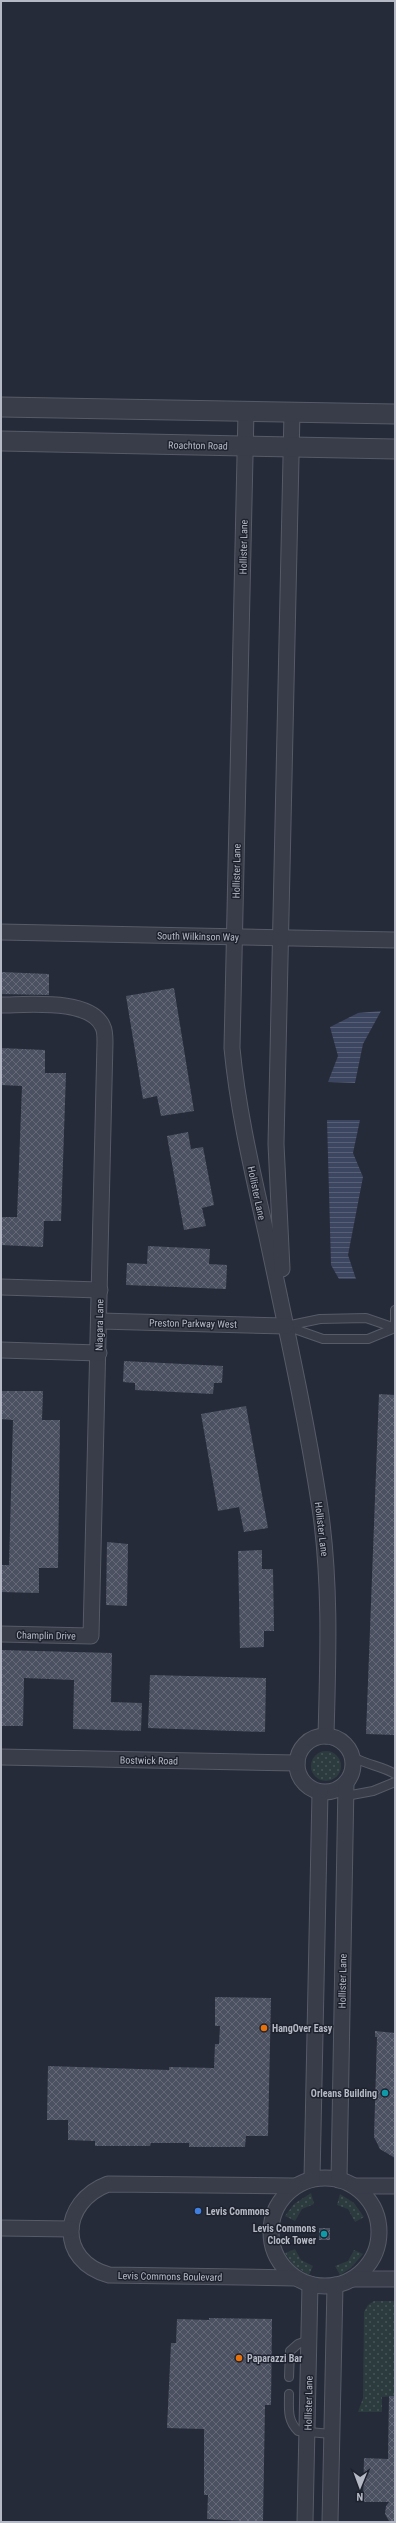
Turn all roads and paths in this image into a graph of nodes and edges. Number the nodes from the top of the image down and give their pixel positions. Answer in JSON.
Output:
{"nodes":[{"id":1,"x":1,"y":407,"type":"edge"},
{"id":2,"x":246,"y":411,"type":"junction"},
{"id":3,"x":292,"y":412,"type":"junction"},
{"id":4,"x":395,"y":414,"type":"edge"},
{"id":5,"x":1,"y":441,"type":"edge"},
{"id":6,"x":246,"y":446,"type":"junction"},
{"id":7,"x":291,"y":447,"type":"junction"},
{"id":8,"x":395,"y":449,"type":"edge"},
{"id":9,"x":1,"y":932,"type":"edge"},
{"id":10,"x":234,"y":936,"type":"junction"},
{"id":11,"x":279,"y":938,"type":"junction"},
{"id":12,"x":395,"y":940,"type":"edge"},
{"id":13,"x":1,"y":1005,"type":"edge"},
{"id":14,"x":1,"y":1287,"type":"edge"},
{"id":15,"x":100,"y":1290,"type":"junction"},
{"id":16,"x":395,"y":1310,"type":"edge"},
{"id":17,"x":100,"y":1321,"type":"junction"},
{"id":18,"x":286,"y":1326,"type":"junction"},
{"id":19,"x":395,"y":1328,"type":"edge"},
{"id":20,"x":1,"y":1350,"type":"edge"},
{"id":21,"x":99,"y":1353,"type":"junction"},
{"id":22,"x":1,"y":1634,"type":"edge"},
{"id":23,"x":92,"y":1636,"type":"joint"},
{"id":24,"x":326,"y":1736,"type":"junction"},
{"id":25,"x":1,"y":1757,"type":"edge"},
{"id":26,"x":353,"y":1757,"type":"junction"},
{"id":27,"x":297,"y":1763,"type":"junction"},
{"id":28,"x":395,"y":1774,"type":"edge"},
{"id":29,"x":395,"y":1782,"type":"edge"},
{"id":30,"x":346,"y":1789,"type":"junction"},
{"id":31,"x":320,"y":1792,"type":"junction"},
{"id":32,"x":312,"y":2179,"type":"junction"},
{"id":33,"x":339,"y":2180,"type":"junction"},
{"id":34,"x":295,"y":2186,"type":"junction"},
{"id":35,"x":354,"y":2186,"type":"junction"},
{"id":36,"x":395,"y":2186,"type":"edge"},
{"id":37,"x":1,"y":2228,"type":"edge"},
{"id":38,"x":71,"y":2229,"type":"junction"},
{"id":39,"x":296,"y":2278,"type":"junction"},
{"id":40,"x":352,"y":2279,"type":"junction"},
{"id":41,"x":395,"y":2279,"type":"edge"},
{"id":42,"x":310,"y":2284,"type":"junction"},
{"id":43,"x":335,"y":2286,"type":"junction"},
{"id":44,"x":310,"y":2340,"type":"junction"},
{"id":45,"x":289,"y":2377,"type":"dead end"},
{"id":46,"x":289,"y":2394,"type":"dead end"},
{"id":47,"x":307,"y":2433,"type":"junction"},
{"id":48,"x":331,"y":2434,"type":"junction"},
{"id":49,"x":305,"y":2522,"type":"edge"},
{"id":50,"x":330,"y":2522,"type":"edge"}],
"edges":[{"from":1,"to":2,"type":"street"},
{"from":2,"to":3,"type":"street"},
{"from":2,"to":6,"type":"street","name":"Hollister Lane"},
{"from":3,"to":4,"type":"street"},
{"from":3,"to":7,"type":"street","name":"Hollister Lane"},
{"from":5,"to":6,"type":"street","name":"Roachton Road"},
{"from":6,"to":7,"type":"street","name":"Roachton Road"},
{"from":6,"to":10,"type":"street","name":"Hollister Lane"},
{"from":7,"to":8,"type":"street","name":"Roachton Road"},
{"from":7,"to":11,"type":"street","name":"Hollister Lane"},
{"from":9,"to":10,"type":"street","name":"South Wilkinson Way"},
{"from":10,"to":11,"type":"street","name":"South Wilkinson Way"},
{"from":10,"to":18,"type":"street","name":"Hollister Lane"},
{"from":11,"to":12,"type":"street","name":"South Wilkinson Way"},
{"from":11,"to":18,"type":"street","name":"Hollister Lane"},
{"from":13,"to":15,"type":"street","name":"Niagara Lane"},
{"from":14,"to":15,"type":"street"},
{"from":15,"to":17,"type":"street","name":"Niagara Lane"},
{"from":16,"to":19,"type":"lane"},
{"from":17,"to":18,"type":"street","name":"Preston Parkway West"},
{"from":17,"to":21,"type":"street","name":"Niagara Lane"},
{"from":18,"to":19,"type":"lane"},
{"from":18,"to":19,"type":"lane"},
{"from":18,"to":24,"type":"street","name":"Hollister Lane"},
{"from":20,"to":21,"type":"street"},
{"from":21,"to":23,"type":"street","name":"Niagara Lane"},
{"from":22,"to":23,"type":"street","name":"Champlin Drive"},
{"from":24,"to":26,"type":"street"},
{"from":24,"to":27,"type":"street"},
{"from":25,"to":27,"type":"street","name":"Bostwick Road"},
{"from":26,"to":28,"type":"lane"},
{"from":26,"to":30,"type":"street","name":"Hollister Lane"},
{"from":27,"to":31,"type":"street"},
{"from":29,"to":30,"type":"lane"},
{"from":30,"to":31,"type":"street"},
{"from":30,"to":33,"type":"street","name":"Hollister Lane"},
{"from":31,"to":32,"type":"street"},
{"from":32,"to":33,"type":"street","name":"Levis Commons Boulevard"},
{"from":32,"to":34,"type":"street","name":"Levis Commons Boulevard"},
{"from":33,"to":35,"type":"street","name":"Levis Commons Boulevard"},
{"from":34,"to":38,"type":"street","name":"Levis Commons Boulevard"},
{"from":34,"to":39,"type":"street","name":"Levis Commons Boulevard"},
{"from":35,"to":36,"type":"street","name":"Levis Commons Boulevard"},
{"from":35,"to":40,"type":"street","name":"Levis Commons Boulevard"},
{"from":37,"to":38,"type":"street"},
{"from":38,"to":39,"type":"street","name":"Levis Commons Boulevard"},
{"from":39,"to":42,"type":"street","name":"Levis Commons Boulevard"},
{"from":40,"to":41,"type":"street","name":"Levis Commons Boulevard"},
{"from":40,"to":43,"type":"street","name":"Levis Commons Boulevard"},
{"from":42,"to":43,"type":"street","name":"Levis Commons Boulevard"},
{"from":42,"to":44,"type":"street","name":"Hollister Lane"},
{"from":43,"to":48,"type":"street"},
{"from":44,"to":45,"type":"lane"},
{"from":44,"to":47,"type":"street","name":"Hollister Lane"},
{"from":46,"to":47,"type":"lane"},
{"from":47,"to":48,"type":"lane"},
{"from":47,"to":49,"type":"street","name":"Hollister Lane"},
{"from":48,"to":50,"type":"street"}]}
